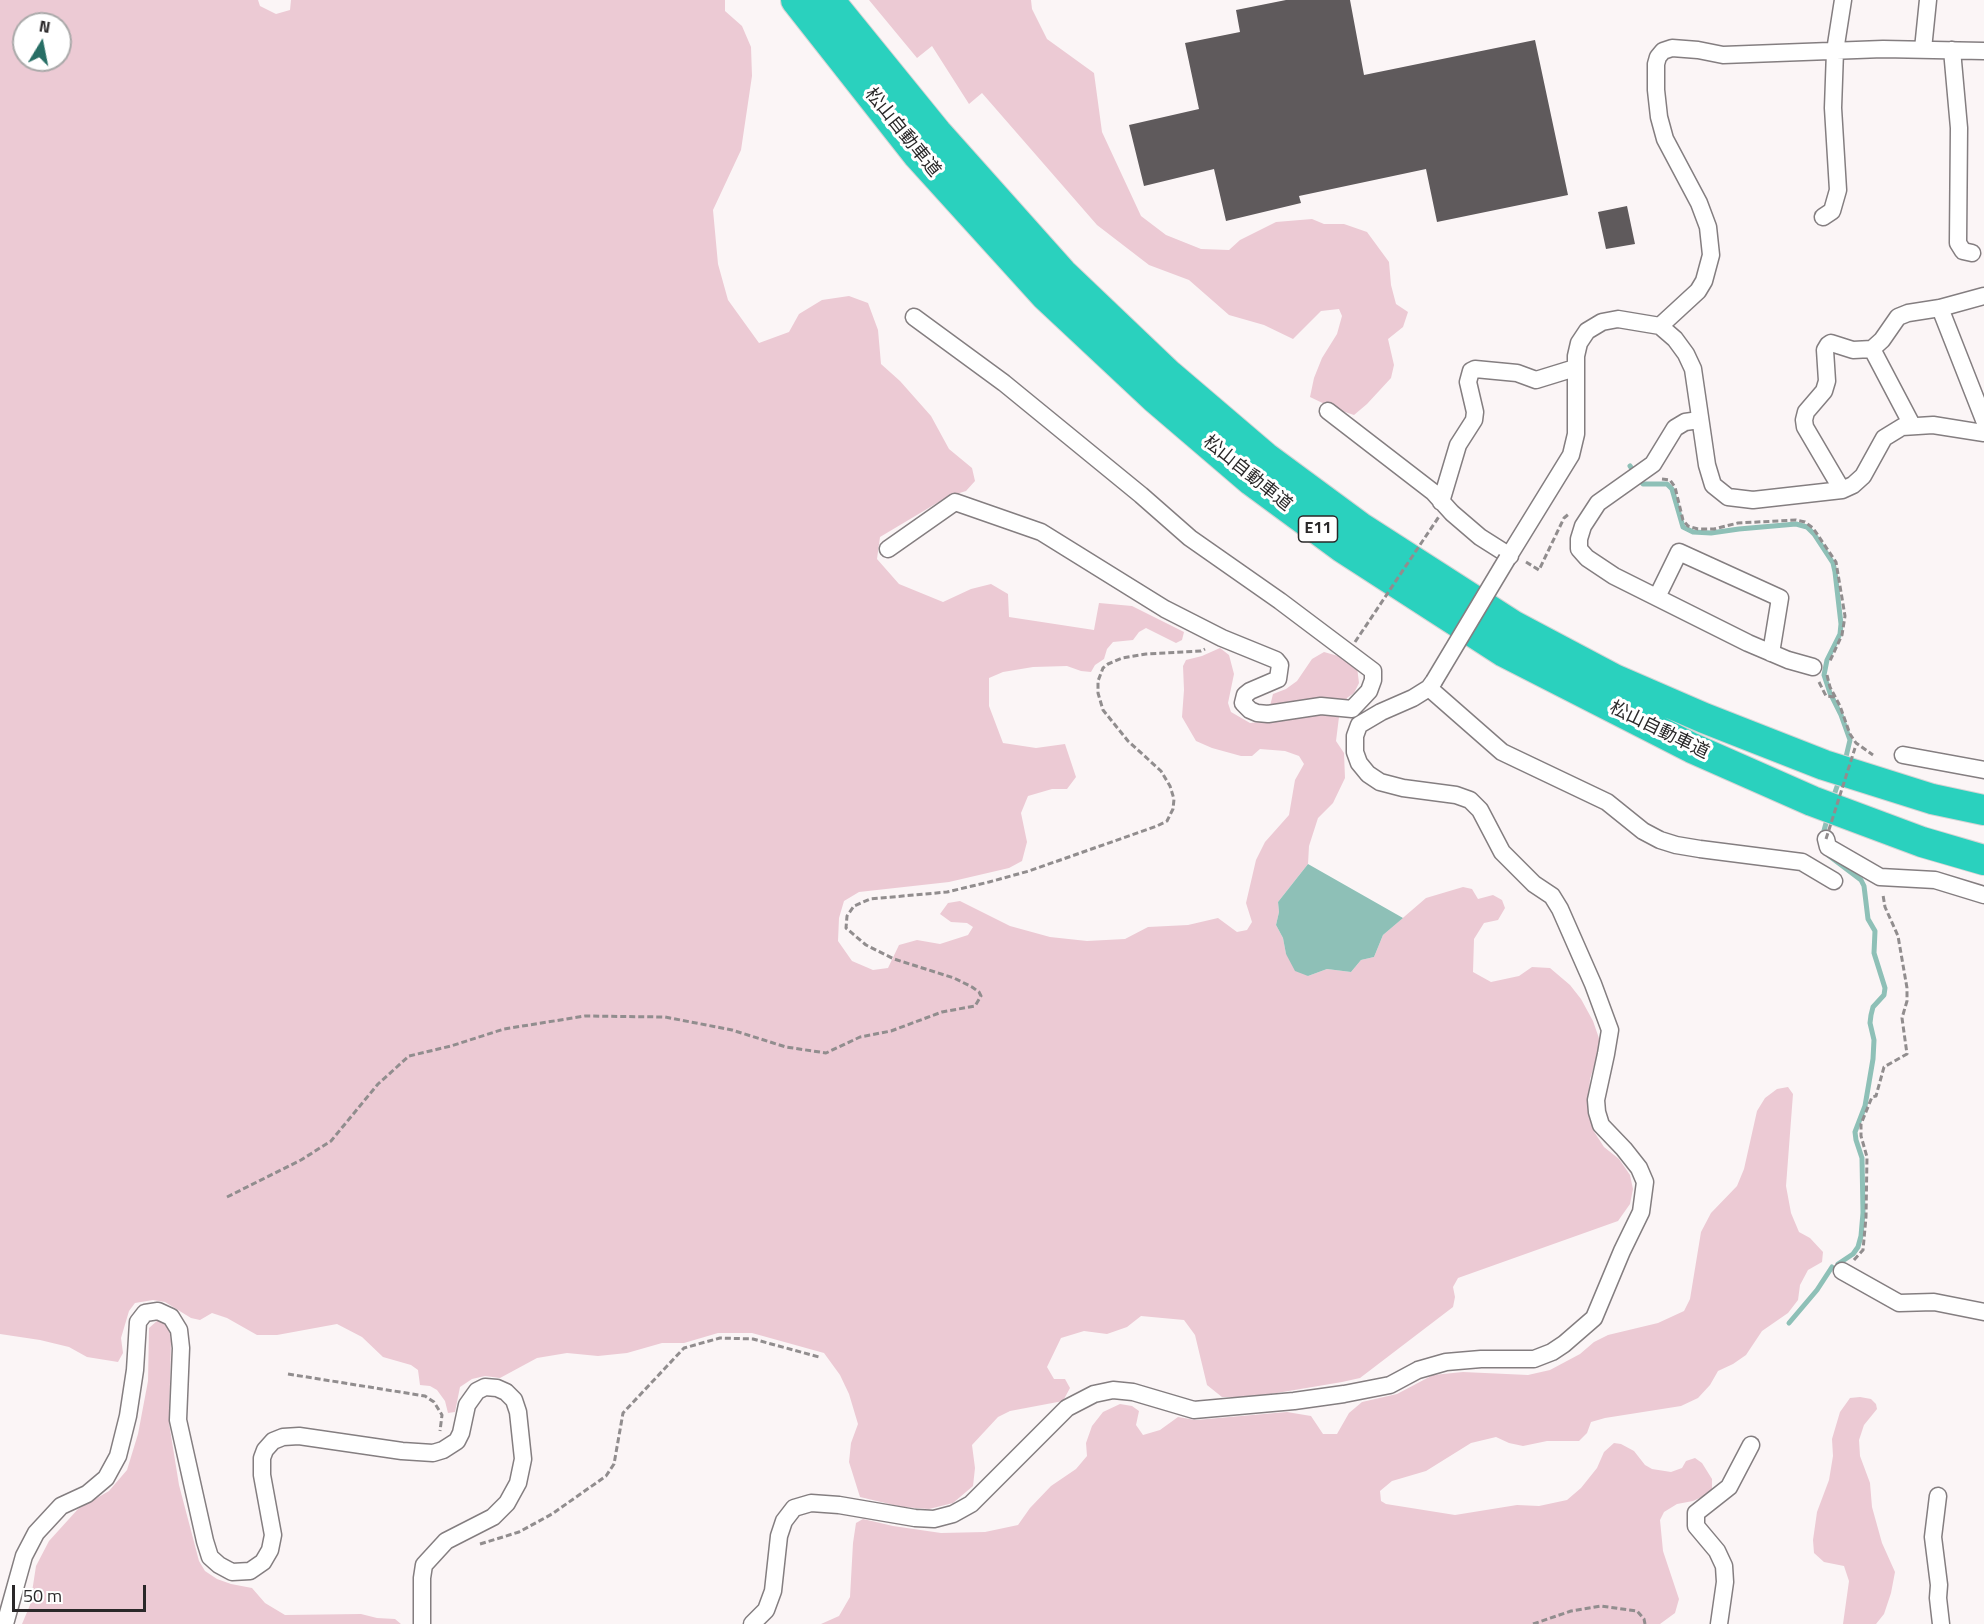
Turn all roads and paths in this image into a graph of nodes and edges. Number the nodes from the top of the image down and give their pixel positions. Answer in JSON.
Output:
{"nodes":[{"id":1,"x":796,"y":0,"type":"edge"},
{"id":2,"x":829,"y":0,"type":"edge"},
{"id":3,"x":1843,"y":0,"type":"edge"},
{"id":4,"x":1928,"y":0,"type":"edge"},
{"id":5,"x":1923,"y":49,"type":"junction"},
{"id":6,"x":1952,"y":50,"type":"junction"},
{"id":7,"x":1835,"y":51,"type":"junction"},
{"id":8,"x":1984,"y":51,"type":"edge"},
{"id":9,"x":1823,"y":217,"type":"dead end"},
{"id":10,"x":1972,"y":253,"type":"dead end"},
{"id":11,"x":1984,"y":296,"type":"edge"},
{"id":12,"x":1940,"y":308,"type":"junction"},
{"id":13,"x":914,"y":317,"type":"dead end"},
{"id":14,"x":1660,"y":326,"type":"junction"},
{"id":15,"x":1872,"y":350,"type":"junction"},
{"id":16,"x":1575,"y":368,"type":"junction"},
{"id":17,"x":1328,"y":411,"type":"dead end"},
{"id":18,"x":1699,"y":420,"type":"junction"},
{"id":19,"x":1984,"y":420,"type":"edge"},
{"id":20,"x":1912,"y":425,"type":"junction"},
{"id":21,"x":1984,"y":433,"type":"edge"},
{"id":22,"x":1633,"y":479,"type":"junction"},
{"id":23,"x":1842,"y":490,"type":"junction"},
{"id":24,"x":1440,"y":508,"type":"junction"},
{"id":25,"x":1591,"y":513,"type":"junction"},
{"id":26,"x":888,"y":549,"type":"dead end"},
{"id":27,"x":1510,"y":556,"type":"junction"},
{"id":28,"x":1657,"y":597,"type":"junction"},
{"id":29,"x":1222,"y":638,"type":"junction"},
{"id":30,"x":1356,"y":642,"type":"dead end"},
{"id":31,"x":1771,"y":653,"type":"junction"},
{"id":32,"x":1813,"y":666,"type":"dead end"},
{"id":33,"x":1432,"y":685,"type":"junction"},
{"id":34,"x":1829,"y":696,"type":"dead end"},
{"id":35,"x":1835,"y":697,"type":"junction"},
{"id":36,"x":1352,"y":709,"type":"junction"},
{"id":37,"x":1359,"y":725,"type":"junction"},
{"id":38,"x":1856,"y":743,"type":"junction"},
{"id":39,"x":1903,"y":755,"type":"dead end"},
{"id":40,"x":1881,"y":760,"type":"dead end"},
{"id":41,"x":1984,"y":770,"type":"edge"},
{"id":42,"x":1984,"y":810,"type":"edge"},
{"id":43,"x":1826,"y":839,"type":"joint"},
{"id":44,"x":1984,"y":860,"type":"edge"},
{"id":45,"x":1880,"y":877,"type":"junction"},
{"id":46,"x":1834,"y":881,"type":"dead end"},
{"id":47,"x":1984,"y":895,"type":"edge"},
{"id":48,"x":227,"y":1197,"type":"dead end"},
{"id":49,"x":1842,"y":1271,"type":"joint"},
{"id":50,"x":1984,"y":1312,"type":"edge"},
{"id":51,"x":819,"y":1357,"type":"dead end"},
{"id":52,"x":288,"y":1374,"type":"dead end"},
{"id":53,"x":1751,"y":1445,"type":"dead end"},
{"id":54,"x":419,"y":1452,"type":"junction"},
{"id":55,"x":1938,"y":1496,"type":"dead end"},
{"id":56,"x":446,"y":1541,"type":"junction"},
{"id":57,"x":5,"y":1624,"type":"edge"},
{"id":58,"x":422,"y":1624,"type":"edge"},
{"id":59,"x":752,"y":1624,"type":"edge"},
{"id":60,"x":1533,"y":1624,"type":"edge"},
{"id":61,"x":1645,"y":1624,"type":"edge"},
{"id":62,"x":1719,"y":1624,"type":"edge"},
{"id":63,"x":1941,"y":1624,"type":"edge"}],
"edges":[{"from":1,"to":44,"type":"highway","name":"松山自動車道","number":"E11"},
{"from":2,"to":42,"type":"highway","name":"松山自動車道","number":"E11"},
{"from":3,"to":7,"type":"street"},
{"from":4,"to":5,"type":"street"},
{"from":5,"to":6,"type":"street"},
{"from":5,"to":7,"type":"street"},
{"from":6,"to":8,"type":"street"},
{"from":6,"to":10,"type":"street"},
{"from":7,"to":9,"type":"street"},
{"from":7,"to":14,"type":"street"},
{"from":11,"to":12,"type":"street"},
{"from":12,"to":15,"type":"street"},
{"from":12,"to":19,"type":"street"},
{"from":13,"to":36,"type":"street"},
{"from":14,"to":16,"type":"street"},
{"from":14,"to":18,"type":"street"},
{"from":15,"to":20,"type":"street"},
{"from":15,"to":23,"type":"street"},
{"from":16,"to":24,"type":"street"},
{"from":16,"to":27,"type":"street"},
{"from":17,"to":24,"type":"street"},
{"from":18,"to":22,"type":"street"},
{"from":18,"to":23,"type":"street"},
{"from":20,"to":21,"type":"street"},
{"from":20,"to":23,"type":"street"},
{"from":22,"to":25,"type":"street"},
{"from":22,"to":35,"type":"path"},
{"from":24,"to":27,"type":"street"},
{"from":24,"to":30,"type":"path","bridge":true},
{"from":25,"to":27,"type":"path"},
{"from":25,"to":28,"type":"street"},
{"from":26,"to":29,"type":"street"},
{"from":27,"to":33,"type":"street","bridge":true},
{"from":28,"to":31,"type":"street"},
{"from":28,"to":31,"type":"street"},
{"from":29,"to":36,"type":"street"},
{"from":29,"to":48,"type":"path"},
{"from":31,"to":32,"type":"street"},
{"from":33,"to":37,"type":"street"},
{"from":33,"to":46,"type":"street"},
{"from":34,"to":35,"type":"path"},
{"from":35,"to":38,"type":"path"},
{"from":36,"to":37,"type":"street"},
{"from":37,"to":59,"type":"street"},
{"from":38,"to":40,"type":"path"},
{"from":38,"to":43,"type":"path","bridge":true},
{"from":39,"to":41,"type":"street"},
{"from":43,"to":45,"type":"street"},
{"from":45,"to":47,"type":"street"},
{"from":45,"to":49,"type":"path"},
{"from":49,"to":50,"type":"street"},
{"from":51,"to":56,"type":"path"},
{"from":52,"to":54,"type":"path"},
{"from":53,"to":62,"type":"street"},
{"from":54,"to":56,"type":"street"},
{"from":54,"to":57,"type":"street"},
{"from":55,"to":63,"type":"street"},
{"from":56,"to":58,"type":"street"},
{"from":60,"to":61,"type":"path"}]}
